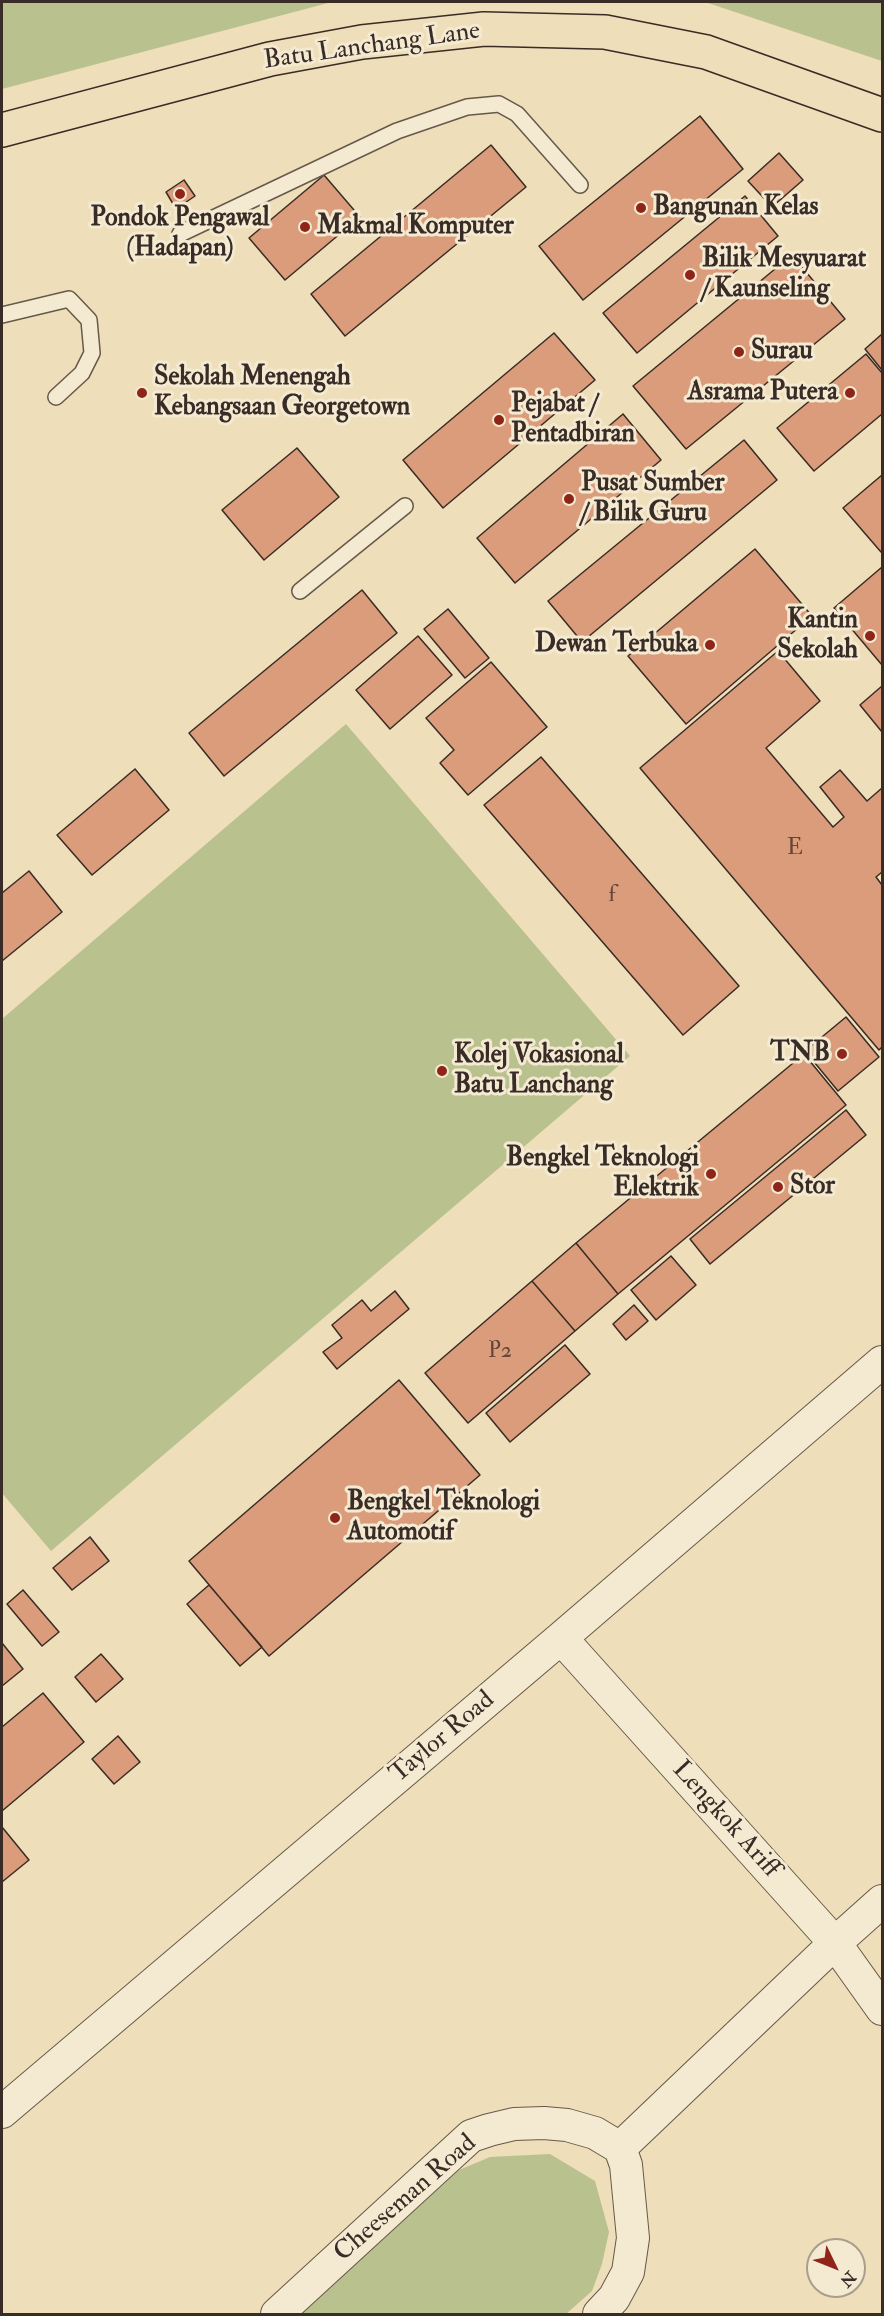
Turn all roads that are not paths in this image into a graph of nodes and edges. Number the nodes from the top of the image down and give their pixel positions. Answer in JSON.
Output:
{"nodes":[{"id":1,"x":873,"y":107,"type":"edge"},
{"id":2,"x":2,"y":130,"type":"edge"},
{"id":3,"x":580,"y":185,"type":"dead end"},
{"id":4,"x":180,"y":234,"type":"dead end"},
{"id":5,"x":2,"y":315,"type":"edge"},
{"id":6,"x":56,"y":397,"type":"dead end"},
{"id":7,"x":405,"y":506,"type":"dead end"},
{"id":8,"x":300,"y":591,"type":"dead end"},
{"id":9,"x":882,"y":1362,"type":"edge"},
{"id":10,"x":561,"y":1638,"type":"junction"},
{"id":11,"x":882,"y":1901,"type":"edge"},
{"id":12,"x":835,"y":1943,"type":"junction"},
{"id":13,"x":882,"y":2009,"type":"edge"},
{"id":14,"x":2,"y":2112,"type":"edge"},
{"id":15,"x":620,"y":2148,"type":"junction"},
{"id":16,"x":277,"y":2314,"type":"edge"},
{"id":17,"x":599,"y":2314,"type":"edge"}],
"edges":[{"from":1,"to":2,"type":"main road","name":"Batu Lanchang Lane"},
{"from":3,"to":4,"type":"lane"},
{"from":5,"to":6,"type":"lane"},
{"from":7,"to":8,"type":"lane"},
{"from":9,"to":10,"type":"street","name":"Taylor Road"},
{"from":10,"to":12,"type":"street","name":"Lengkok Ariff"},
{"from":10,"to":14,"type":"street","name":"Taylor Road"},
{"from":11,"to":12,"type":"street"},
{"from":12,"to":13,"type":"street","name":"Lengkok Ariff"},
{"from":12,"to":15,"type":"street"},
{"from":15,"to":16,"type":"street","name":"Cheeseman Road"},
{"from":15,"to":17,"type":"street"}]}
